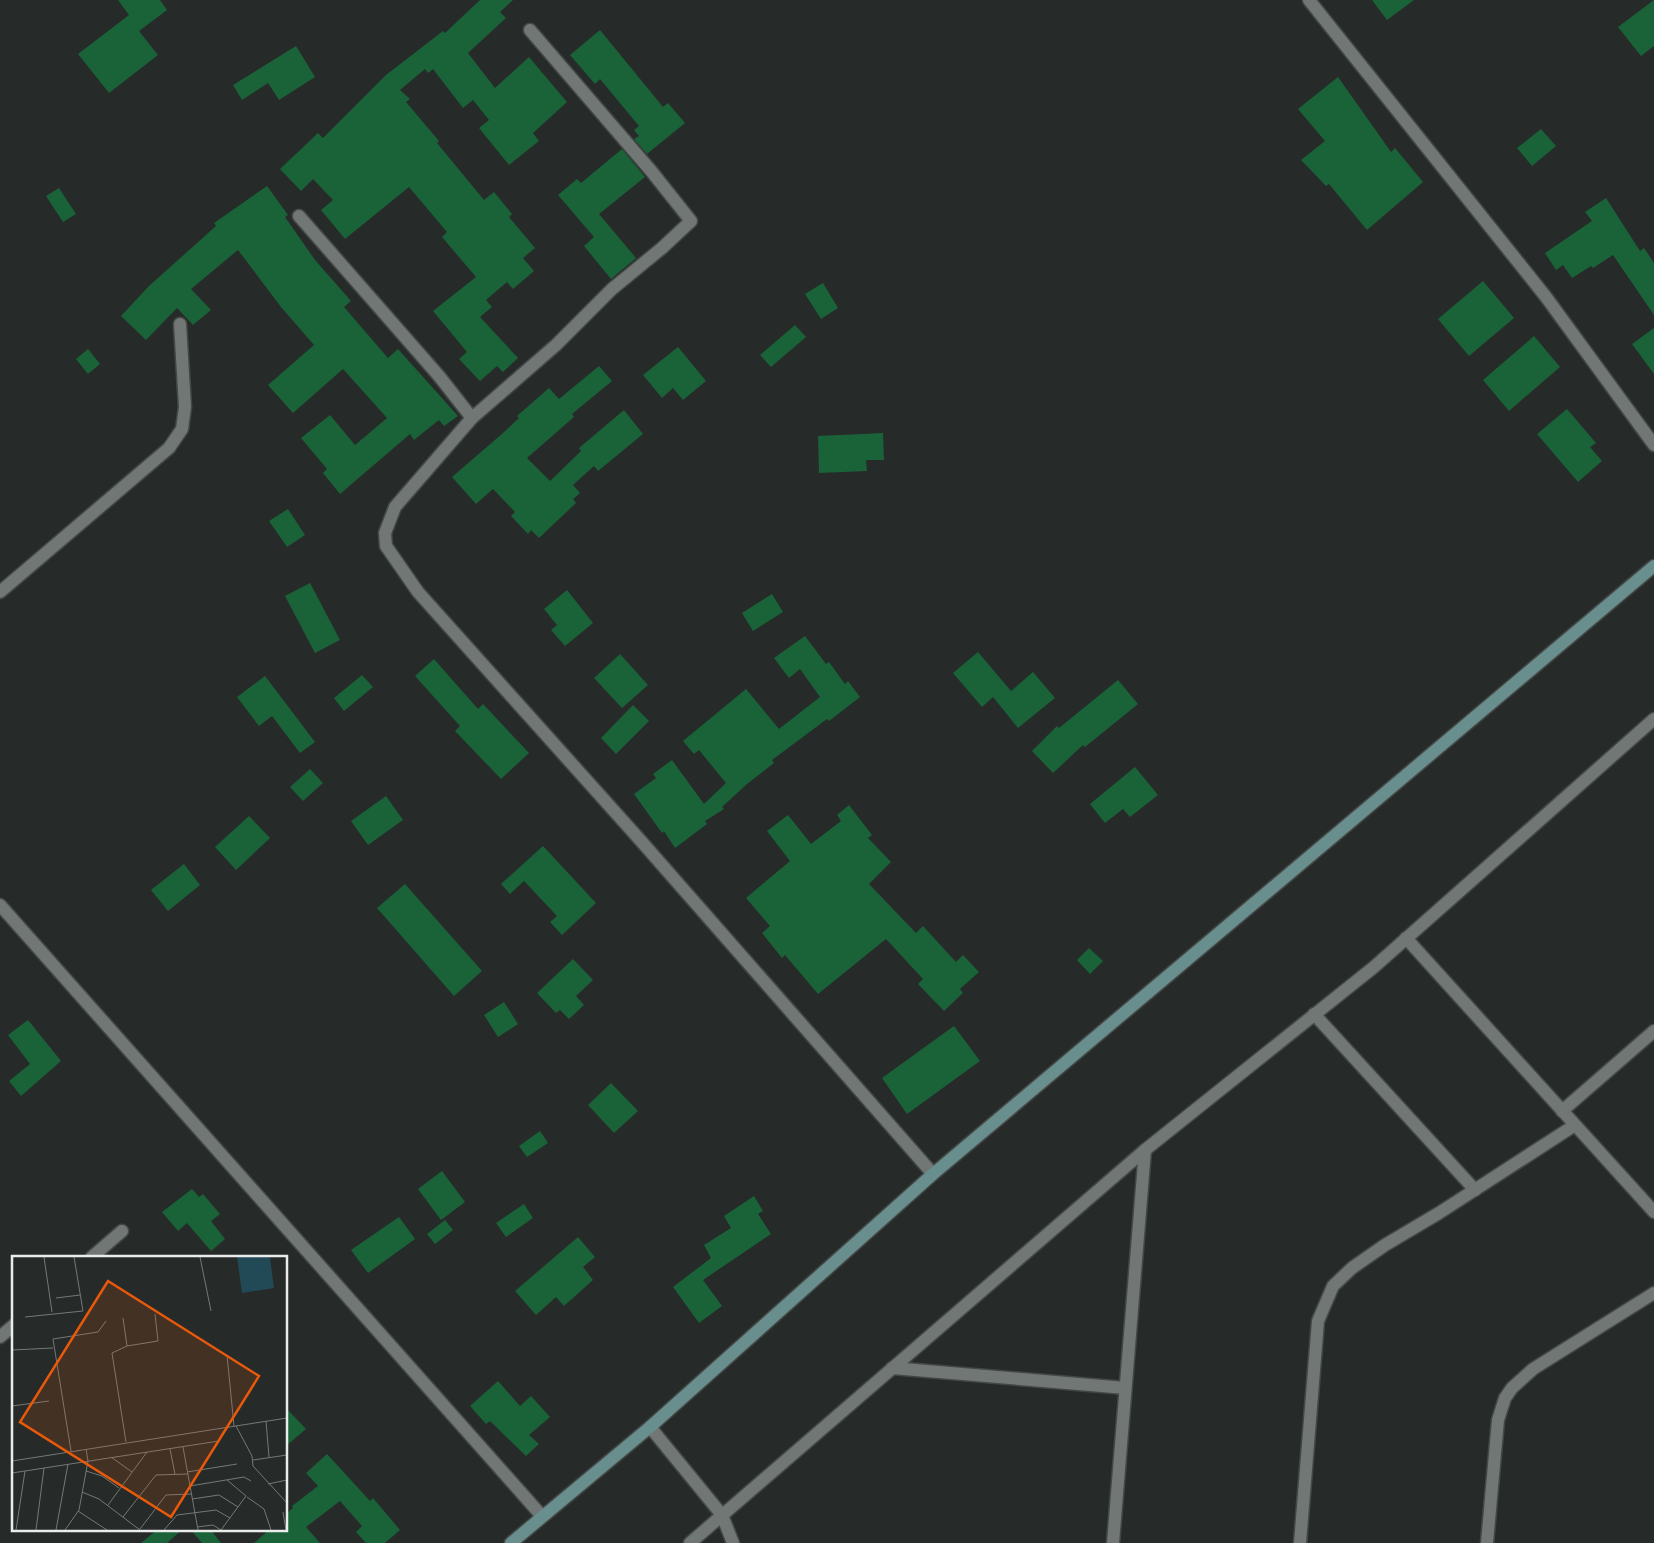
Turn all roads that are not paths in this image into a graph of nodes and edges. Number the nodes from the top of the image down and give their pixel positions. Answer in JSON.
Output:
{"nodes":[{"id":1,"x":1309,"y":0,"type":"edge"},
{"id":2,"x":530,"y":30,"type":"dead end"},
{"id":3,"x":299,"y":216,"type":"dead end"},
{"id":4,"x":180,"y":324,"type":"dead end"},
{"id":5,"x":472,"y":418,"type":"junction"},
{"id":6,"x":1654,"y":445,"type":"edge"},
{"id":7,"x":1654,"y":566,"type":"edge"},
{"id":8,"x":0,"y":592,"type":"edge"},
{"id":9,"x":1654,"y":719,"type":"edge"},
{"id":10,"x":0,"y":905,"type":"edge"},
{"id":11,"x":1406,"y":938,"type":"junction"},
{"id":12,"x":1314,"y":1014,"type":"junction"},
{"id":13,"x":1654,"y":1031,"type":"edge"},
{"id":14,"x":1562,"y":1111,"type":"junction"},
{"id":15,"x":1576,"y":1125,"type":"junction"},
{"id":16,"x":1145,"y":1150,"type":"junction"},
{"id":17,"x":934,"y":1174,"type":"junction"},
{"id":18,"x":1476,"y":1190,"type":"junction"},
{"id":19,"x":1653,"y":1209,"type":"edge"},
{"id":20,"x":122,"y":1231,"type":"dead end"},
{"id":21,"x":93,"y":1256,"type":"edge"},
{"id":22,"x":1654,"y":1293,"type":"edge"},
{"id":23,"x":12,"y":1327,"type":"edge"},
{"id":24,"x":0,"y":1336,"type":"edge"},
{"id":25,"x":892,"y":1368,"type":"junction"},
{"id":26,"x":1125,"y":1388,"type":"junction"},
{"id":27,"x":650,"y":1427,"type":"junction"},
{"id":28,"x":541,"y":1515,"type":"junction"},
{"id":29,"x":722,"y":1515,"type":"junction"},
{"id":30,"x":511,"y":1543,"type":"edge"},
{"id":31,"x":690,"y":1543,"type":"edge"},
{"id":32,"x":733,"y":1543,"type":"edge"},
{"id":33,"x":1113,"y":1543,"type":"edge"},
{"id":34,"x":1300,"y":1543,"type":"edge"},
{"id":35,"x":1487,"y":1543,"type":"edge"}],
"edges":[{"from":1,"to":6,"type":"street"},
{"from":2,"to":5,"type":"street"},
{"from":3,"to":5,"type":"street"},
{"from":4,"to":8,"type":"street"},
{"from":5,"to":17,"type":"street"},
{"from":7,"to":17,"type":"street"},
{"from":9,"to":11,"type":"street"},
{"from":10,"to":28,"type":"street"},
{"from":11,"to":12,"type":"street"},
{"from":11,"to":14,"type":"street"},
{"from":12,"to":16,"type":"street"},
{"from":12,"to":18,"type":"street"},
{"from":13,"to":14,"type":"street"},
{"from":14,"to":15,"type":"street"},
{"from":15,"to":18,"type":"street"},
{"from":15,"to":19,"type":"street"},
{"from":16,"to":25,"type":"street"},
{"from":16,"to":26,"type":"street"},
{"from":17,"to":27,"type":"street"},
{"from":18,"to":34,"type":"street"},
{"from":20,"to":21,"type":"street"},
{"from":22,"to":35,"type":"street"},
{"from":23,"to":24,"type":"street"},
{"from":25,"to":26,"type":"street"},
{"from":25,"to":29,"type":"street"},
{"from":26,"to":33,"type":"street"},
{"from":27,"to":28,"type":"street"},
{"from":27,"to":29,"type":"street"},
{"from":28,"to":30,"type":"street"},
{"from":29,"to":31,"type":"street"},
{"from":29,"to":32,"type":"street"}]}
